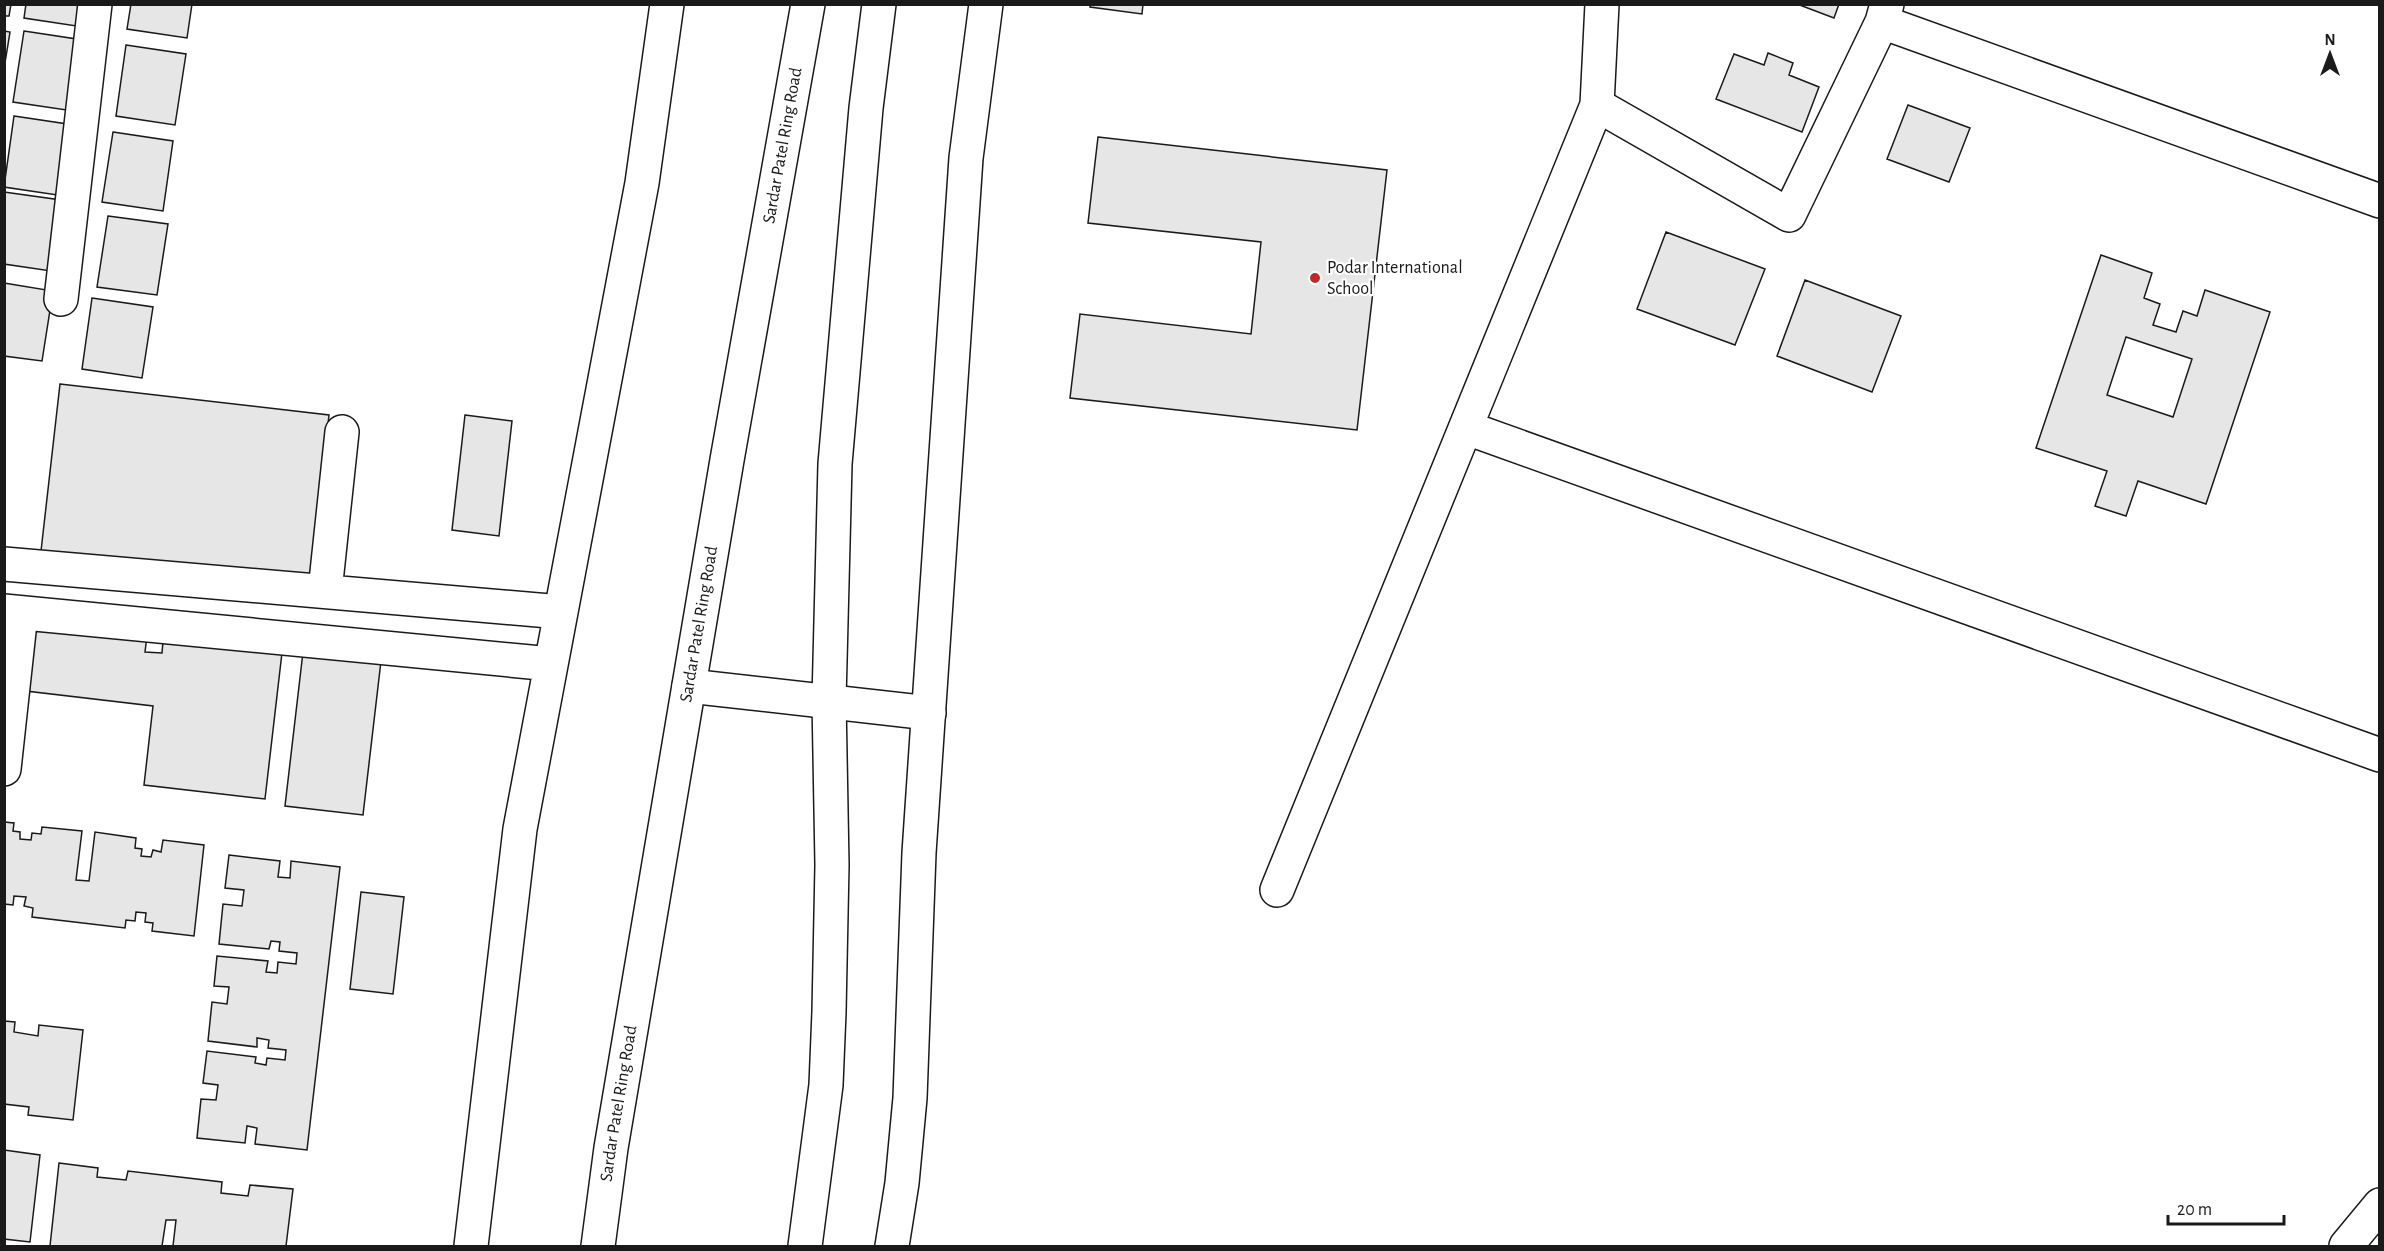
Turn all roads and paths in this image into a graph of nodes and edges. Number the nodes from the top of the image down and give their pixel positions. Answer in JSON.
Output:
{"nodes":[{"id":1,"x":95,"y":4,"type":"edge"},
{"id":2,"x":667,"y":4,"type":"edge"},
{"id":3,"x":808,"y":4,"type":"edge"},
{"id":4,"x":879,"y":4,"type":"edge"},
{"id":5,"x":986,"y":4,"type":"edge"},
{"id":6,"x":1602,"y":4,"type":"edge"},
{"id":7,"x":1885,"y":13,"type":"edge"},
{"id":8,"x":1597,"y":105,"type":"junction"},
{"id":9,"x":2379,"y":201,"type":"edge"},
{"id":10,"x":61,"y":299,"type":"dead end"},
{"id":11,"x":1467,"y":428,"type":"junction"},
{"id":12,"x":342,"y":432,"type":"dead end"},
{"id":13,"x":4,"y":564,"type":"edge"},
{"id":14,"x":325,"y":591,"type":"junction"},
{"id":15,"x":13,"y":612,"type":"edge"},
{"id":16,"x":561,"y":612,"type":"junction"},
{"id":17,"x":551,"y":664,"type":"junction"},
{"id":18,"x":689,"y":686,"type":"junction"},
{"id":19,"x":829,"y":700,"type":"junction"},
{"id":20,"x":929,"y":713,"type":"junction"},
{"id":21,"x":2379,"y":755,"type":"edge"},
{"id":22,"x":4,"y":769,"type":"edge"},
{"id":23,"x":1277,"y":890,"type":"dead end"},
{"id":24,"x":2379,"y":1205,"type":"edge"},
{"id":25,"x":471,"y":1246,"type":"edge"},
{"id":26,"x":598,"y":1246,"type":"edge"},
{"id":27,"x":805,"y":1246,"type":"edge"},
{"id":28,"x":892,"y":1246,"type":"edge"},
{"id":29,"x":2346,"y":1246,"type":"edge"}],
"edges":[{"from":1,"to":10,"type":"main road"},
{"from":2,"to":16,"type":"main road"},
{"from":3,"to":18,"type":"main road","name":"Sardar Patel Ring Road"},
{"from":4,"to":19,"type":"main road"},
{"from":5,"to":20,"type":"main road"},
{"from":6,"to":8,"type":"main road"},
{"from":7,"to":8,"type":"main road"},
{"from":7,"to":9,"type":"main road"},
{"from":8,"to":11,"type":"main road"},
{"from":11,"to":21,"type":"main road"},
{"from":11,"to":23,"type":"main road"},
{"from":12,"to":14,"type":"main road"},
{"from":13,"to":14,"type":"main road"},
{"from":14,"to":16,"type":"main road"},
{"from":15,"to":17,"type":"main road"},
{"from":15,"to":22,"type":"main road"},
{"from":16,"to":17,"type":"main road"},
{"from":17,"to":25,"type":"main road"},
{"from":18,"to":19,"type":"main road"},
{"from":18,"to":26,"type":"main road","name":"Sardar Patel Ring Road"},
{"from":19,"to":20,"type":"main road"},
{"from":19,"to":27,"type":"main road"},
{"from":20,"to":28,"type":"main road"},
{"from":24,"to":29,"type":"main road"}]}
